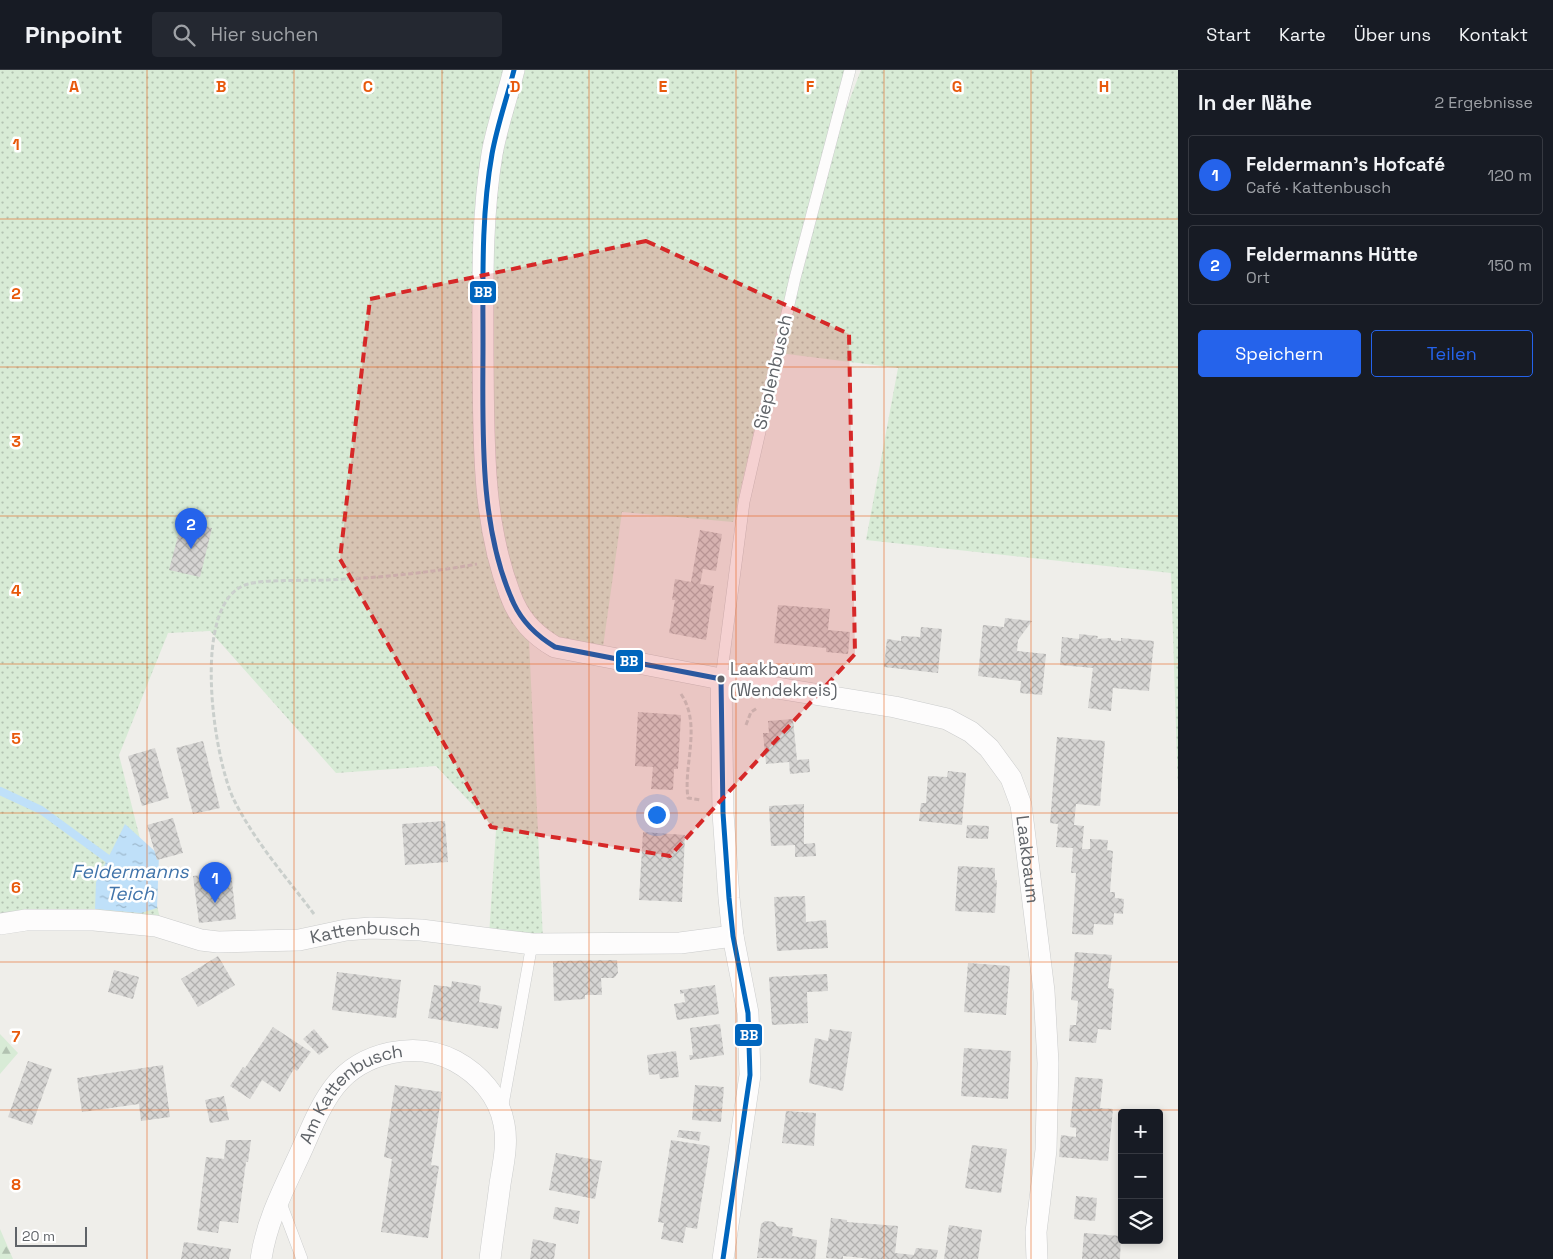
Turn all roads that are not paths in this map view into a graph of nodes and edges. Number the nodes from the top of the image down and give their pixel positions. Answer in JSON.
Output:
{"nodes":[{"id":1,"x":514,"y":70,"type":"edge"},
{"id":2,"x":850,"y":70,"type":"edge"},
{"id":3,"x":721,"y":679,"type":"junction"},
{"id":4,"x":0,"y":924,"type":"edge"},
{"id":5,"x":733,"y":936,"type":"junction"},
{"id":6,"x":532,"y":944,"type":"junction"},
{"id":7,"x":501,"y":1112,"type":"junction"},
{"id":8,"x":279,"y":1197,"type":"junction"},
{"id":9,"x":261,"y":1259,"type":"edge"},
{"id":10,"x":302,"y":1259,"type":"edge"},
{"id":11,"x":490,"y":1259,"type":"edge"},
{"id":12,"x":724,"y":1259,"type":"edge"},
{"id":13,"x":1037,"y":1259,"type":"edge"}],
"edges":[{"from":1,"to":3,"type":"street","name":"Laakbaum"},
{"from":2,"to":3,"type":"lane","name":"Sieplenbusch"},
{"from":3,"to":5,"type":"street"},
{"from":3,"to":13,"type":"street","name":"Laakbaum"},
{"from":4,"to":6,"type":"street","name":"Kattenbusch"},
{"from":5,"to":6,"type":"street","name":"Kattenbusch"},
{"from":5,"to":12,"type":"street"},
{"from":6,"to":7,"type":"lane","name":"Am Kattenbusch"},
{"from":7,"to":8,"type":"street","name":"Am Kattenbusch"},
{"from":7,"to":11,"type":"street","name":"Am Kattenbusch"},
{"from":8,"to":9,"type":"street","name":"Am Kattenbusch"},
{"from":8,"to":10,"type":"lane"}]}
